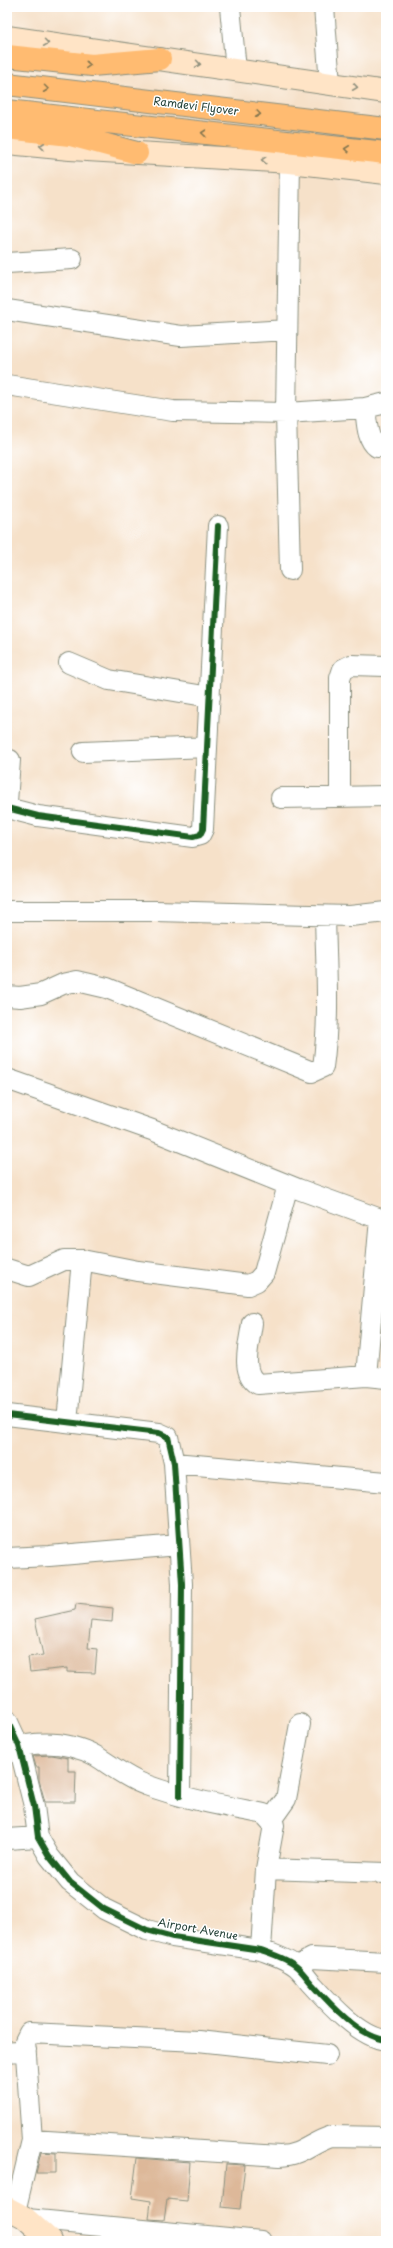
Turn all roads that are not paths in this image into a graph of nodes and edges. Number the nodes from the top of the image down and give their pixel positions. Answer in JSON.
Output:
{"nodes":[{"id":1,"x":230,"y":7,"type":"edge"},
{"id":2,"x":324,"y":7,"type":"edge"},
{"id":3,"x":7,"y":37,"type":"edge"},
{"id":4,"x":7,"y":56,"type":"edge"},
{"id":5,"x":160,"y":59,"type":"junction"},
{"id":6,"x":236,"y":70,"type":"junction"},
{"id":7,"x":7,"y":84,"type":"edge"},
{"id":8,"x":330,"y":84,"type":"junction"},
{"id":9,"x":386,"y":92,"type":"edge"},
{"id":10,"x":7,"y":111,"type":"edge"},
{"id":11,"x":7,"y":128,"type":"edge"},
{"id":12,"x":386,"y":129,"type":"edge"},
{"id":13,"x":7,"y":143,"type":"edge"},
{"id":14,"x":137,"y":153,"type":"junction"},
{"id":15,"x":386,"y":153,"type":"edge"},
{"id":16,"x":290,"y":162,"type":"junction"},
{"id":17,"x":386,"y":173,"type":"edge"},
{"id":18,"x":72,"y":259,"type":"dead end"},
{"id":19,"x":7,"y":263,"type":"edge"},
{"id":20,"x":7,"y":310,"type":"edge"},
{"id":21,"x":287,"y":330,"type":"junction"},
{"id":22,"x":7,"y":385,"type":"edge"},
{"id":23,"x":386,"y":403,"type":"edge"},
{"id":24,"x":365,"y":408,"type":"junction"},
{"id":25,"x":286,"y":413,"type":"junction"},
{"id":26,"x":386,"y":446,"type":"edge"},
{"id":27,"x":218,"y":526,"type":"dead end"},
{"id":28,"x":290,"y":570,"type":"dead end"},
{"id":29,"x":69,"y":663,"type":"dead end"},
{"id":30,"x":386,"y":666,"type":"edge"},
{"id":31,"x":210,"y":697,"type":"junction"},
{"id":32,"x":207,"y":747,"type":"junction"},
{"id":33,"x":83,"y":752,"type":"dead end"},
{"id":34,"x":8,"y":758,"type":"edge"},
{"id":35,"x":340,"y":795,"type":"junction"},
{"id":36,"x":386,"y":796,"type":"edge"},
{"id":37,"x":281,"y":798,"type":"dead end"},
{"id":38,"x":7,"y":802,"type":"edge"},
{"id":39,"x":7,"y":808,"type":"edge"},
{"id":40,"x":7,"y":911,"type":"edge"},
{"id":41,"x":386,"y":912,"type":"edge"},
{"id":42,"x":325,"y":916,"type":"junction"},
{"id":43,"x":7,"y":996,"type":"edge"},
{"id":44,"x":7,"y":1079,"type":"edge"},
{"id":45,"x":288,"y":1185,"type":"junction"},
{"id":46,"x":383,"y":1220,"type":"edge"},
{"id":47,"x":82,"y":1260,"type":"junction"},
{"id":48,"x":7,"y":1269,"type":"edge"},
{"id":49,"x":252,"y":1323,"type":"dead end"},
{"id":50,"x":366,"y":1376,"type":"junction"},
{"id":51,"x":386,"y":1378,"type":"edge"},
{"id":52,"x":7,"y":1415,"type":"edge"},
{"id":53,"x":67,"y":1422,"type":"junction"},
{"id":54,"x":174,"y":1463,"type":"junction"},
{"id":55,"x":386,"y":1482,"type":"edge"},
{"id":56,"x":179,"y":1545,"type":"junction"},
{"id":57,"x":7,"y":1558,"type":"edge"},
{"id":58,"x":7,"y":1720,"type":"edge"},
{"id":59,"x":300,"y":1724,"type":"dead end"},
{"id":60,"x":13,"y":1748,"type":"edge"},
{"id":61,"x":180,"y":1796,"type":"junction"},
{"id":62,"x":271,"y":1820,"type":"junction"},
{"id":63,"x":38,"y":1837,"type":"junction"},
{"id":64,"x":7,"y":1839,"type":"edge"},
{"id":65,"x":266,"y":1869,"type":"junction"},
{"id":66,"x":386,"y":1873,"type":"edge"},
{"id":67,"x":261,"y":1950,"type":"junction"},
{"id":68,"x":386,"y":1962,"type":"edge"},
{"id":69,"x":296,"y":1966,"type":"junction"},
{"id":70,"x":386,"y":2040,"type":"edge"},
{"id":71,"x":16,"y":2051,"type":"edge"},
{"id":72,"x":327,"y":2055,"type":"dead end"},
{"id":73,"x":386,"y":2137,"type":"edge"},
{"id":74,"x":32,"y":2140,"type":"junction"},
{"id":75,"x":16,"y":2213,"type":"edge"},
{"id":76,"x":50,"y":2241,"type":"edge"},
{"id":77,"x":261,"y":2241,"type":"edge"}],
"edges":[{"from":1,"to":6,"type":"street"},
{"from":2,"to":8,"type":"street"},
{"from":3,"to":5,"type":"main road","one_way":true},
{"from":4,"to":5,"type":"highway","one_way":true},
{"from":5,"to":6,"type":"main road","one_way":true},
{"from":6,"to":8,"type":"main road"},
{"from":7,"to":12,"type":"highway","name":"Ramdevi Flyover","one_way":true},
{"from":8,"to":9,"type":"main road","one_way":true},
{"from":15,"to":10,"type":"highway","one_way":true},
{"from":11,"to":14,"type":"highway"},
{"from":14,"to":13,"type":"main road","one_way":true},
{"from":16,"to":14,"type":"main road","one_way":true},
{"from":16,"to":17,"type":"main road"},
{"from":16,"to":21,"type":"street"},
{"from":18,"to":19,"type":"street"},
{"from":20,"to":21,"type":"street"},
{"from":21,"to":25,"type":"street"},
{"from":22,"to":25,"type":"street"},
{"from":23,"to":24,"type":"street"},
{"from":24,"to":25,"type":"street"},
{"from":24,"to":26,"type":"street"},
{"from":25,"to":28,"type":"street"},
{"from":27,"to":31,"type":"street"},
{"from":29,"to":31,"type":"street"},
{"from":30,"to":35,"type":"street"},
{"from":31,"to":32,"type":"street"},
{"from":32,"to":33,"type":"street"},
{"from":32,"to":39,"type":"street"},
{"from":34,"to":38,"type":"street"},
{"from":35,"to":36,"type":"street"},
{"from":35,"to":37,"type":"street"},
{"from":40,"to":42,"type":"street"},
{"from":41,"to":42,"type":"street"},
{"from":42,"to":43,"type":"street"},
{"from":44,"to":45,"type":"street"},
{"from":45,"to":46,"type":"street"},
{"from":45,"to":47,"type":"street"},
{"from":46,"to":50,"type":"street"},
{"from":47,"to":48,"type":"street"},
{"from":47,"to":53,"type":"street"},
{"from":49,"to":50,"type":"street"},
{"from":50,"to":51,"type":"street"},
{"from":52,"to":53,"type":"street"},
{"from":53,"to":54,"type":"street"},
{"from":54,"to":55,"type":"street"},
{"from":54,"to":56,"type":"street"},
{"from":56,"to":57,"type":"street"},
{"from":56,"to":61,"type":"street"},
{"from":58,"to":60,"type":"street","name":"Airport Avenue"},
{"from":59,"to":62,"type":"street"},
{"from":60,"to":61,"type":"street"},
{"from":60,"to":63,"type":"street","name":"Airport Avenue"},
{"from":61,"to":62,"type":"street"},
{"from":62,"to":65,"type":"street"},
{"from":63,"to":64,"type":"street"},
{"from":63,"to":67,"type":"street","name":"Airport Avenue"},
{"from":65,"to":66,"type":"street"},
{"from":65,"to":67,"type":"street"},
{"from":67,"to":69,"type":"street","name":"Airport Avenue"},
{"from":68,"to":69,"type":"street"},
{"from":69,"to":70,"type":"street","name":"Airport Avenue"},
{"from":71,"to":72,"type":"street"},
{"from":71,"to":74,"type":"street"},
{"from":73,"to":74,"type":"street"},
{"from":74,"to":75,"type":"street"},
{"from":75,"to":76,"type":"main road"},
{"from":75,"to":77,"type":"street"}]}
